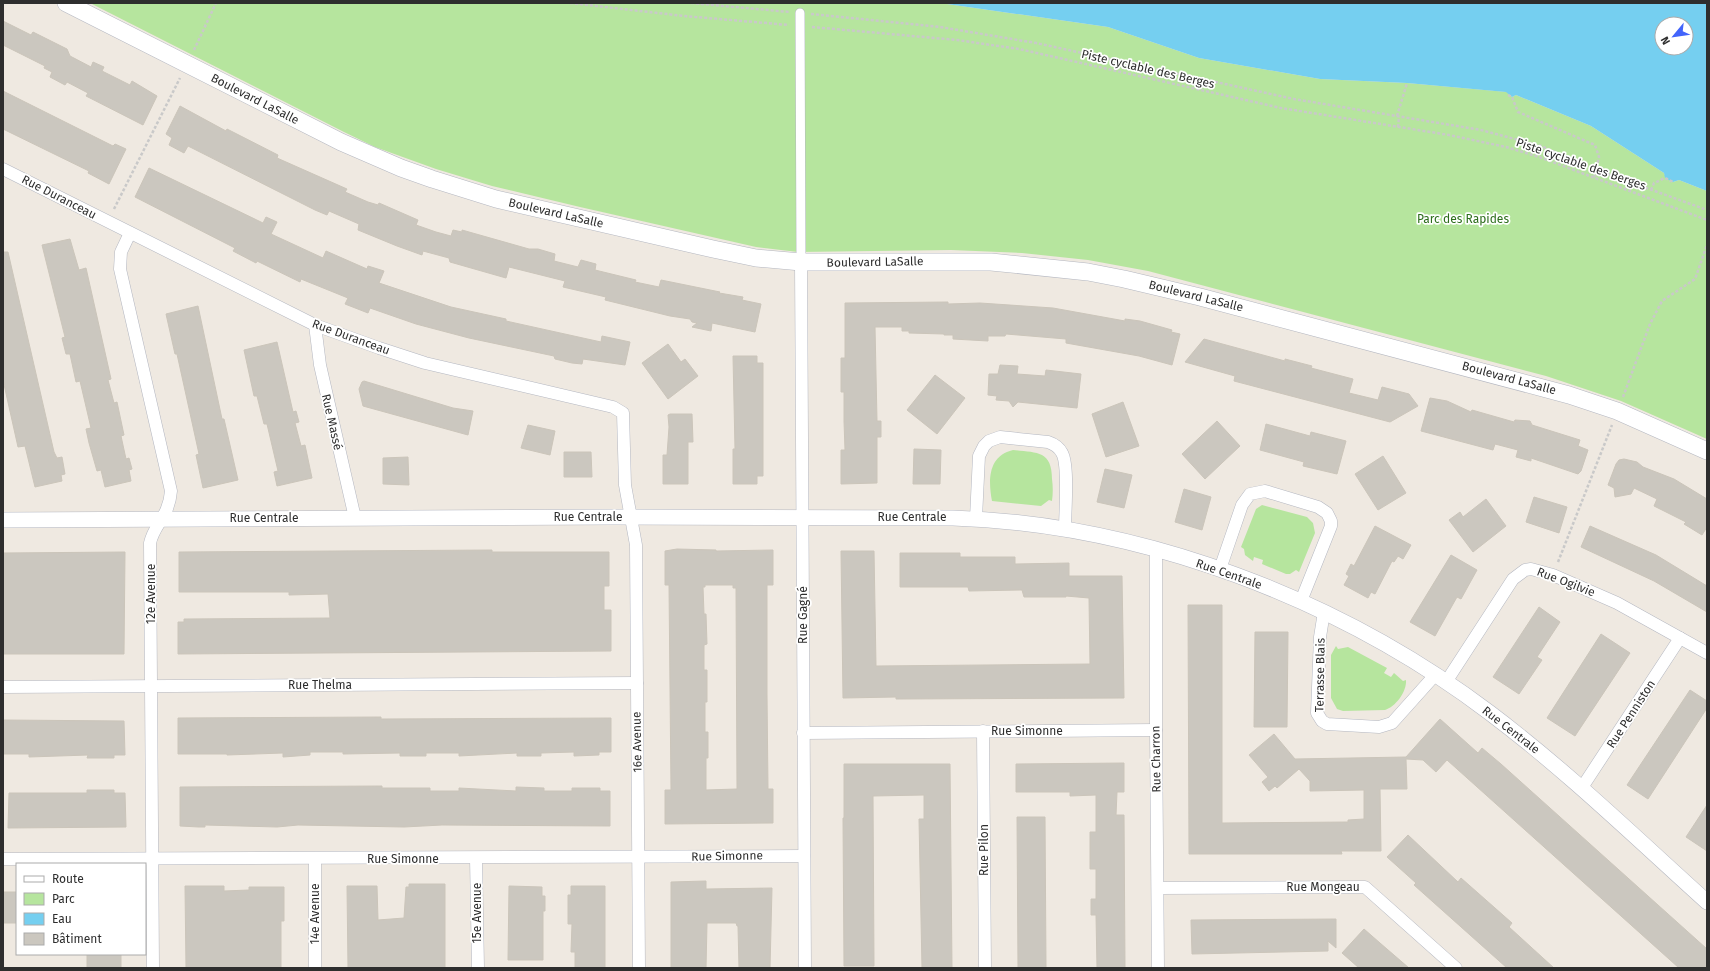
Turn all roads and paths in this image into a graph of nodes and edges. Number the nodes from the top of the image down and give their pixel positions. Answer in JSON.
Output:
{"nodes":[{"id":1,"x":66,"y":3,"type":"edge"},
{"id":2,"x":216,"y":3,"type":"edge"},
{"id":3,"x":570,"y":3,"type":"edge"},
{"id":4,"x":691,"y":3,"type":"edge"},
{"id":5,"x":800,"y":13,"type":"junction"},
{"id":6,"x":801,"y":26,"type":"junction"},
{"id":7,"x":192,"y":55,"type":"dead end"},
{"id":8,"x":181,"y":76,"type":"dead end"},
{"id":9,"x":1407,"y":83,"type":"dead end"},
{"id":10,"x":1508,"y":95,"type":"dead end"},
{"id":11,"x":1398,"y":116,"type":"junction"},
{"id":12,"x":1398,"y":127,"type":"junction"},
{"id":13,"x":3,"y":169,"type":"edge"},
{"id":14,"x":1597,"y":170,"type":"junction"},
{"id":15,"x":1594,"y":178,"type":"junction"},
{"id":16,"x":1673,"y":182,"type":"dead end"},
{"id":17,"x":1651,"y":190,"type":"junction"},
{"id":18,"x":113,"y":210,"type":"dead end"},
{"id":19,"x":1707,"y":210,"type":"edge"},
{"id":20,"x":1707,"y":220,"type":"edge"},
{"id":21,"x":130,"y":233,"type":"junction"},
{"id":22,"x":1707,"y":245,"type":"edge"},
{"id":23,"x":801,"y":262,"type":"junction"},
{"id":24,"x":314,"y":325,"type":"junction"},
{"id":25,"x":1621,"y":401,"type":"dead end"},
{"id":26,"x":1613,"y":422,"type":"dead end"},
{"id":27,"x":1707,"y":451,"type":"edge"},
{"id":28,"x":631,"y":517,"type":"junction"},
{"id":29,"x":802,"y":517,"type":"junction"},
{"id":30,"x":355,"y":518,"type":"junction"},
{"id":31,"x":976,"y":518,"type":"junction"},
{"id":32,"x":163,"y":519,"type":"junction"},
{"id":33,"x":3,"y":520,"type":"edge"},
{"id":34,"x":1065,"y":529,"type":"junction"},
{"id":35,"x":1156,"y":550,"type":"junction"},
{"id":36,"x":1558,"y":562,"type":"dead end"},
{"id":37,"x":1220,"y":569,"type":"junction"},
{"id":38,"x":1301,"y":601,"type":"junction"},
{"id":39,"x":1324,"y":612,"type":"junction"},
{"id":40,"x":1680,"y":638,"type":"junction"},
{"id":41,"x":1707,"y":653,"type":"edge"},
{"id":42,"x":1440,"y":678,"type":"junction"},
{"id":43,"x":637,"y":683,"type":"junction"},
{"id":44,"x":151,"y":686,"type":"junction"},
{"id":45,"x":3,"y":687,"type":"edge"},
{"id":46,"x":1156,"y":730,"type":"junction"},
{"id":47,"x":983,"y":731,"type":"junction"},
{"id":48,"x":803,"y":733,"type":"junction"},
{"id":49,"x":1581,"y":789,"type":"junction"},
{"id":50,"x":804,"y":856,"type":"junction"},
{"id":51,"x":638,"y":857,"type":"junction"},
{"id":52,"x":476,"y":858,"type":"junction"},
{"id":53,"x":153,"y":859,"type":"junction"},
{"id":54,"x":315,"y":859,"type":"junction"},
{"id":55,"x":3,"y":860,"type":"edge"},
{"id":56,"x":1158,"y":888,"type":"junction"},
{"id":57,"x":1707,"y":902,"type":"edge"},
{"id":58,"x":154,"y":968,"type":"edge"},
{"id":59,"x":315,"y":968,"type":"edge"},
{"id":60,"x":478,"y":968,"type":"edge"},
{"id":61,"x":639,"y":968,"type":"edge"},
{"id":62,"x":804,"y":968,"type":"edge"},
{"id":63,"x":985,"y":968,"type":"edge"},
{"id":64,"x":1158,"y":968,"type":"edge"},
{"id":65,"x":1456,"y":968,"type":"edge"}],
"edges":[{"from":1,"to":23,"type":"main road","name":"Boulevard LaSalle"},
{"from":2,"to":7,"type":"path"},
{"from":3,"to":6,"type":"path","name":"Piste cyclable des Berges"},
{"from":4,"to":5,"type":"path"},
{"from":5,"to":6,"type":"street"},
{"from":5,"to":11,"type":"path"},
{"from":6,"to":12,"type":"path","name":"Piste cyclable des Berges"},
{"from":6,"to":23,"type":"street"},
{"from":8,"to":18,"type":"path"},
{"from":9,"to":11,"type":"path"},
{"from":10,"to":14,"type":"path"},
{"from":11,"to":12,"type":"path"},
{"from":11,"to":14,"type":"path"},
{"from":12,"to":15,"type":"path","name":"Piste cyclable des Berges"},
{"from":13,"to":21,"type":"street","name":"Rue Duranceau"},
{"from":14,"to":15,"type":"path"},
{"from":14,"to":17,"type":"path"},
{"from":15,"to":20,"type":"path","name":"Piste cyclable des Berges"},
{"from":16,"to":17,"type":"path"},
{"from":17,"to":19,"type":"path"},
{"from":21,"to":24,"type":"street","name":"Rue Duranceau"},
{"from":21,"to":32,"type":"street","name":"12e Avenue"},
{"from":22,"to":25,"type":"path"},
{"from":23,"to":27,"type":"main road","name":"Boulevard LaSalle"},
{"from":23,"to":29,"type":"street","name":"Rue Gagné"},
{"from":24,"to":28,"type":"street","name":"Rue Duranceau"},
{"from":24,"to":30,"type":"street","name":"Rue Massé"},
{"from":26,"to":36,"type":"path"},
{"from":28,"to":29,"type":"street","name":"Rue Centrale"},
{"from":28,"to":30,"type":"street","name":"Rue Centrale"},
{"from":28,"to":43,"type":"street","name":"16e Avenue"},
{"from":29,"to":31,"type":"street","name":"Rue Centrale"},
{"from":29,"to":48,"type":"street","name":"Rue Gagné"},
{"from":30,"to":32,"type":"street","name":"Rue Centrale"},
{"from":31,"to":34,"type":"street","name":"Rue Centrale"},
{"from":31,"to":34,"type":"street"},
{"from":32,"to":33,"type":"street","name":"Rue Centrale"},
{"from":32,"to":44,"type":"street","name":"12e Avenue"},
{"from":34,"to":35,"type":"street","name":"Rue Centrale"},
{"from":35,"to":37,"type":"street","name":"Rue Centrale"},
{"from":35,"to":46,"type":"street","name":"Rue Charron"},
{"from":37,"to":38,"type":"street","name":"Rue Centrale"},
{"from":37,"to":38,"type":"street"},
{"from":38,"to":39,"type":"street","name":"Rue Centrale"},
{"from":39,"to":42,"type":"street","name":"Rue Centrale"},
{"from":39,"to":42,"type":"street","name":"Terrasse Blais"},
{"from":40,"to":41,"type":"street","name":"Rue Ogilvie"},
{"from":40,"to":42,"type":"street","name":"Rue Ogilvie"},
{"from":40,"to":49,"type":"street","name":"Rue Penniston"},
{"from":42,"to":49,"type":"street","name":"Rue Centrale"},
{"from":43,"to":44,"type":"street","name":"Rue Thelma"},
{"from":43,"to":51,"type":"street","name":"16e Avenue"},
{"from":44,"to":45,"type":"street","name":"Rue Thelma"},
{"from":44,"to":53,"type":"street","name":"12e Avenue"},
{"from":46,"to":47,"type":"street","name":"Rue Simonne"},
{"from":46,"to":56,"type":"street","name":"Rue Charron"},
{"from":47,"to":48,"type":"street","name":"Rue Simonne"},
{"from":47,"to":63,"type":"street","name":"Rue Pilon"},
{"from":48,"to":50,"type":"street","name":"Rue Gagné"},
{"from":49,"to":57,"type":"street","name":"Rue Centrale"},
{"from":50,"to":51,"type":"street","name":"Rue Simonne"},
{"from":50,"to":62,"type":"street","name":"Rue Gagné"},
{"from":51,"to":52,"type":"street","name":"Rue Simonne"},
{"from":51,"to":61,"type":"street","name":"16e Avenue"},
{"from":52,"to":54,"type":"street","name":"Rue Simonne"},
{"from":52,"to":60,"type":"street","name":"15e Avenue"},
{"from":53,"to":54,"type":"street","name":"Rue Simonne"},
{"from":53,"to":55,"type":"street","name":"Rue Simonne"},
{"from":53,"to":58,"type":"street","name":"12e Avenue"},
{"from":54,"to":59,"type":"street","name":"14e Avenue"},
{"from":56,"to":64,"type":"street","name":"Rue Charron"},
{"from":56,"to":65,"type":"street","name":"Rue Mongeau"}]}
